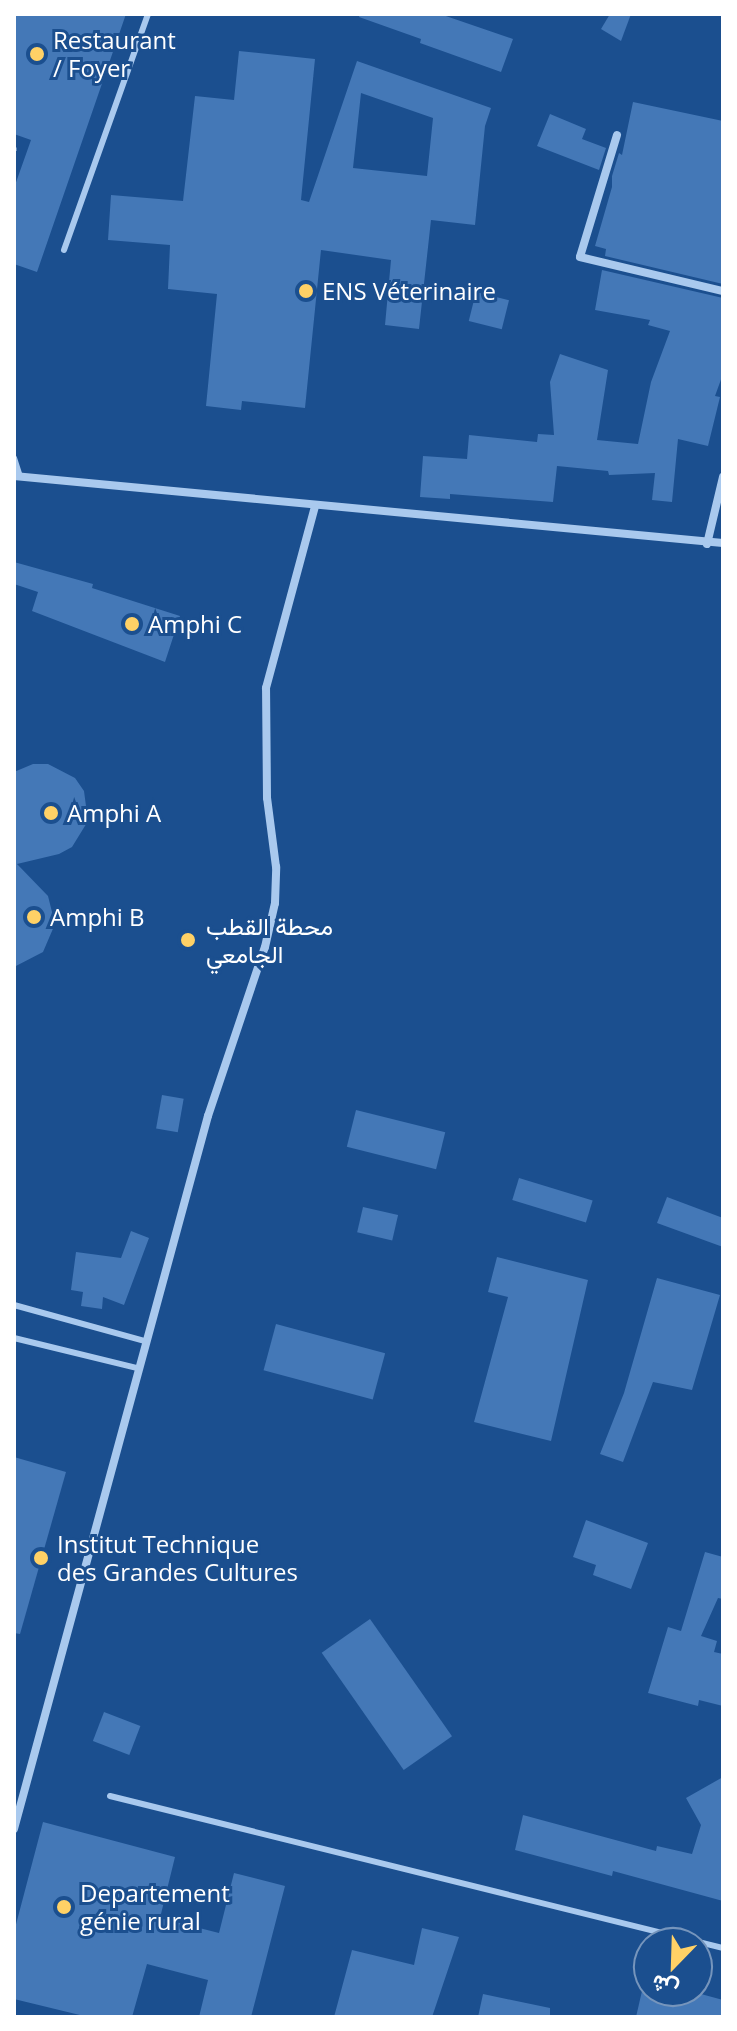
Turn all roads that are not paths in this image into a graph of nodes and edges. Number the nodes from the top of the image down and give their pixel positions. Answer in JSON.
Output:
{"nodes":[{"id":1,"x":148,"y":14,"type":"edge"},
{"id":2,"x":617,"y":135,"type":"dead end"},
{"id":3,"x":64,"y":250,"type":"dead end"},
{"id":4,"x":723,"y":291,"type":"edge"},
{"id":5,"x":14,"y":458,"type":"edge"},
{"id":6,"x":17,"y":476,"type":"edge"},
{"id":7,"x":723,"y":477,"type":"edge"},
{"id":8,"x":315,"y":506,"type":"junction"},
{"id":9,"x":723,"y":543,"type":"edge"},
{"id":10,"x":707,"y":544,"type":"junction"},
{"id":11,"x":14,"y":1305,"type":"edge"},
{"id":12,"x":14,"y":1338,"type":"edge"},
{"id":13,"x":145,"y":1341,"type":"junction"},
{"id":14,"x":137,"y":1368,"type":"junction"},
{"id":15,"x":110,"y":1796,"type":"dead end"},
{"id":16,"x":14,"y":1829,"type":"edge"},
{"id":17,"x":723,"y":1948,"type":"edge"}],
"edges":[{"from":1,"to":3,"type":"lane"},
{"from":2,"to":4,"type":"street"},
{"from":5,"to":6,"type":"lane"},
{"from":6,"to":8,"type":"street"},
{"from":7,"to":10,"type":"street"},
{"from":8,"to":10,"type":"street"},
{"from":8,"to":13,"type":"street"},
{"from":9,"to":10,"type":"street"},
{"from":11,"to":13,"type":"lane"},
{"from":12,"to":14,"type":"lane"},
{"from":13,"to":14,"type":"street"},
{"from":14,"to":16,"type":"street"},
{"from":15,"to":17,"type":"lane"}]}
